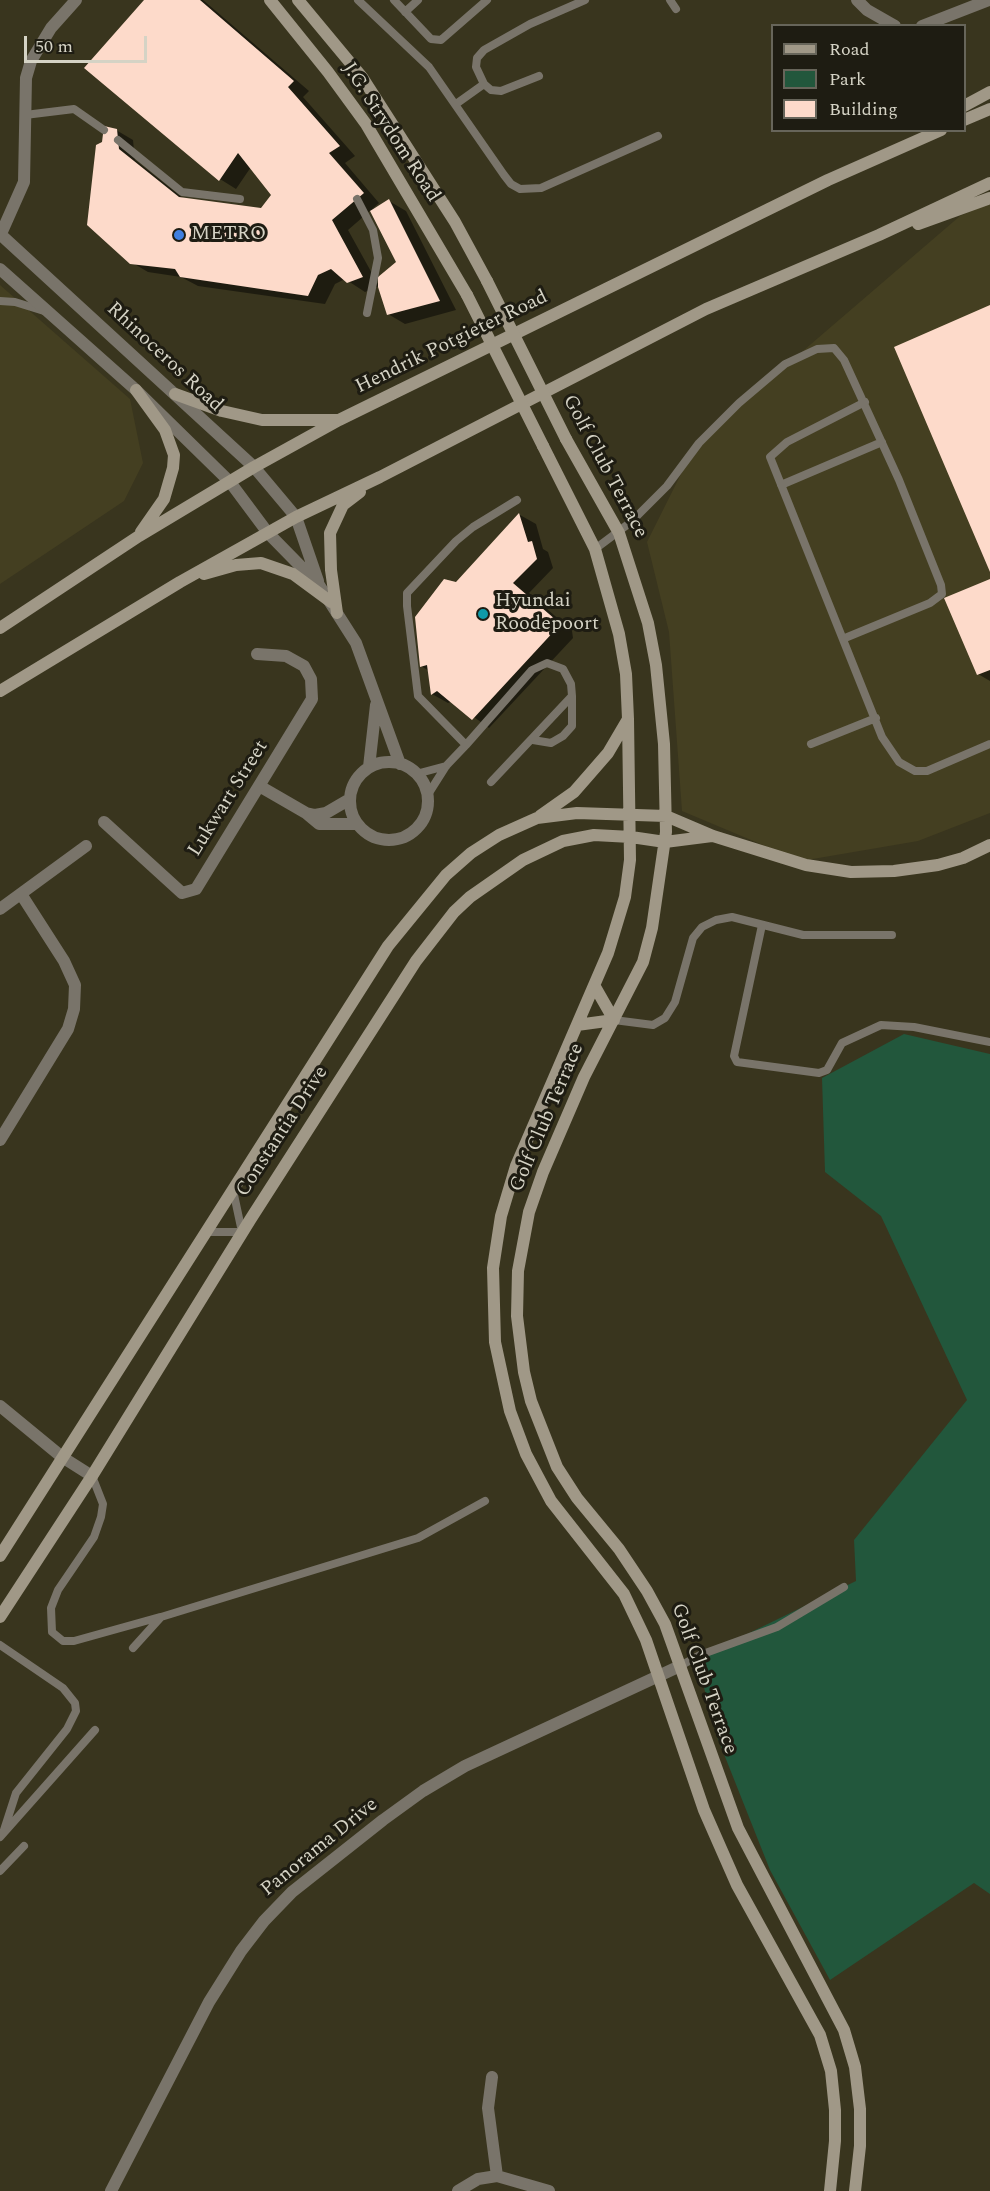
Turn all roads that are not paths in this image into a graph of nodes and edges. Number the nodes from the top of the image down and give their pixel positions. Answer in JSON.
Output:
{"nodes":[{"id":1,"x":76,"y":0,"type":"edge"},
{"id":2,"x":270,"y":0,"type":"edge"},
{"id":3,"x":298,"y":0,"type":"edge"},
{"id":4,"x":358,"y":0,"type":"edge"},
{"id":5,"x":394,"y":0,"type":"edge"},
{"id":6,"x":418,"y":0,"type":"edge"},
{"id":7,"x":487,"y":0,"type":"edge"},
{"id":8,"x":585,"y":0,"type":"edge"},
{"id":9,"x":670,"y":0,"type":"edge"},
{"id":10,"x":857,"y":0,"type":"edge"},
{"id":11,"x":989,"y":0,"type":"edge"},
{"id":12,"x":676,"y":9,"type":"dead end"},
{"id":13,"x":405,"y":12,"type":"junction"},
{"id":14,"x":891,"y":24,"type":"edge"},
{"id":15,"x":927,"y":24,"type":"edge"},
{"id":16,"x":538,"y":76,"type":"dead end"},
{"id":17,"x":484,"y":84,"type":"junction"},
{"id":18,"x":990,"y":92,"type":"edge"},
{"id":19,"x":456,"y":105,"type":"junction"},
{"id":20,"x":966,"y":105,"type":"edge"},
{"id":21,"x":990,"y":109,"type":"edge"},
{"id":22,"x":25,"y":115,"type":"junction"},
{"id":23,"x":966,"y":119,"type":"edge"},
{"id":24,"x":104,"y":130,"type":"dead end"},
{"id":25,"x":915,"y":132,"type":"edge"},
{"id":26,"x":936,"y":132,"type":"edge"},
{"id":27,"x":658,"y":136,"type":"dead end"},
{"id":28,"x":118,"y":140,"type":"dead end"},
{"id":29,"x":828,"y":180,"type":"junction"},
{"id":30,"x":990,"y":183,"type":"edge"},
{"id":31,"x":990,"y":198,"type":"edge"},
{"id":32,"x":240,"y":199,"type":"dead end"},
{"id":33,"x":357,"y":199,"type":"dead end"},
{"id":34,"x":0,"y":235,"type":"edge"},
{"id":35,"x":879,"y":235,"type":"junction"},
{"id":36,"x":0,"y":269,"type":"edge"},
{"id":37,"x":487,"y":281,"type":"joint"},
{"id":38,"x":467,"y":295,"type":"joint"},
{"id":39,"x":0,"y":301,"type":"edge"},
{"id":40,"x":367,"y":313,"type":"dead end"},
{"id":41,"x":54,"y":315,"type":"junction"},
{"id":42,"x":136,"y":390,"type":"junction"},
{"id":43,"x":175,"y":394,"type":"junction"},
{"id":44,"x":865,"y":402,"type":"junction"},
{"id":45,"x":339,"y":420,"type":"junction"},
{"id":46,"x":882,"y":442,"type":"junction"},
{"id":47,"x":254,"y":467,"type":"junction"},
{"id":48,"x":380,"y":477,"type":"junction"},
{"id":49,"x":230,"y":482,"type":"junction"},
{"id":50,"x":781,"y":485,"type":"junction"},
{"id":51,"x":517,"y":500,"type":"dead end"},
{"id":52,"x":296,"y":517,"type":"junction"},
{"id":53,"x":268,"y":533,"type":"junction"},
{"id":54,"x":619,"y":533,"type":"junction"},
{"id":55,"x":139,"y":536,"type":"junction"},
{"id":56,"x":595,"y":549,"type":"junction"},
{"id":57,"x":180,"y":582,"type":"junction"},
{"id":58,"x":319,"y":585,"type":"junction"},
{"id":59,"x":334,"y":608,"type":"junction"},
{"id":60,"x":0,"y":628,"type":"edge"},
{"id":61,"x":845,"y":638,"type":"junction"},
{"id":62,"x":257,"y":654,"type":"dead end"},
{"id":63,"x":0,"y":691,"type":"edge"},
{"id":64,"x":572,"y":696,"type":"junction"},
{"id":65,"x":377,"y":701,"type":"junction"},
{"id":66,"x":876,"y":718,"type":"junction"},
{"id":67,"x":628,"y":719,"type":"junction"},
{"id":68,"x":533,"y":740,"type":"junction"},
{"id":69,"x":811,"y":744,"type":"dead end"},
{"id":70,"x":990,"y":744,"type":"edge"},
{"id":71,"x":466,"y":745,"type":"junction"},
{"id":72,"x":400,"y":764,"type":"junction"},
{"id":73,"x":446,"y":766,"type":"junction"},
{"id":74,"x":369,"y":767,"type":"junction"},
{"id":75,"x":416,"y":774,"type":"junction"},
{"id":76,"x":491,"y":782,"type":"dead end"},
{"id":77,"x":261,"y":787,"type":"junction"},
{"id":78,"x":427,"y":796,"type":"junction"},
{"id":79,"x":350,"y":799,"type":"junction"},
{"id":80,"x":306,"y":813,"type":"junction"},
{"id":81,"x":630,"y":813,"type":"junction"},
{"id":82,"x":666,"y":816,"type":"junction"},
{"id":83,"x":537,"y":818,"type":"junction"},
{"id":84,"x":104,"y":822,"type":"dead end"},
{"id":85,"x":357,"y":824,"type":"junction"},
{"id":86,"x":713,"y":836,"type":"junction"},
{"id":87,"x":631,"y":837,"type":"junction"},
{"id":88,"x":665,"y":842,"type":"junction"},
{"id":89,"x":990,"y":845,"type":"edge"},
{"id":90,"x":86,"y":846,"type":"dead end"},
{"id":91,"x":21,"y":894,"type":"junction"},
{"id":92,"x":0,"y":909,"type":"edge"},
{"id":93,"x":762,"y":926,"type":"junction"},
{"id":94,"x":892,"y":935,"type":"dead end"},
{"id":95,"x":594,"y":985,"type":"junction"},
{"id":96,"x":614,"y":1020,"type":"junction"},
{"id":97,"x":577,"y":1025,"type":"junction"},
{"id":98,"x":990,"y":1042,"type":"edge"},
{"id":99,"x":0,"y":1140,"type":"edge"},
{"id":100,"x":233,"y":1188,"type":"junction"},
{"id":101,"x":205,"y":1232,"type":"junction"},
{"id":102,"x":242,"y":1232,"type":"junction"},
{"id":103,"x":0,"y":1406,"type":"edge"},
{"id":104,"x":62,"y":1457,"type":"junction"},
{"id":105,"x":92,"y":1476,"type":"junction"},
{"id":106,"x":485,"y":1501,"type":"dead end"},
{"id":107,"x":0,"y":1556,"type":"edge"},
{"id":108,"x":844,"y":1587,"type":"dead end"},
{"id":109,"x":0,"y":1617,"type":"edge"},
{"id":110,"x":161,"y":1617,"type":"junction"},
{"id":111,"x":0,"y":1645,"type":"edge"},
{"id":112,"x":133,"y":1648,"type":"dead end"},
{"id":113,"x":680,"y":1666,"type":"junction"},
{"id":114,"x":658,"y":1677,"type":"junction"},
{"id":115,"x":95,"y":1730,"type":"dead end"},
{"id":116,"x":2,"y":1833,"type":"edge"},
{"id":117,"x":24,"y":1846,"type":"dead end"},
{"id":118,"x":0,"y":1871,"type":"edge"},
{"id":119,"x":492,"y":2077,"type":"dead end"},
{"id":120,"x":497,"y":2176,"type":"junction"},
{"id":121,"x":111,"y":2191,"type":"edge"},
{"id":122,"x":459,"y":2191,"type":"edge"},
{"id":123,"x":549,"y":2191,"type":"edge"},
{"id":124,"x":830,"y":2191,"type":"edge"},
{"id":125,"x":855,"y":2191,"type":"edge"}],
"edges":[{"from":1,"to":22,"type":"street"},
{"from":2,"to":38,"type":"street","name":"J.G. Strydom Road"},
{"from":3,"to":37,"type":"street","name":"J.G. Strydom Road"},
{"from":4,"to":19,"type":"lane"},
{"from":5,"to":13,"type":"lane"},
{"from":6,"to":13,"type":"lane"},
{"from":7,"to":13,"type":"lane"},
{"from":8,"to":17,"type":"lane"},
{"from":9,"to":12,"type":"lane"},
{"from":10,"to":14,"type":"street"},
{"from":11,"to":15,"type":"street"},
{"from":16,"to":17,"type":"lane"},
{"from":17,"to":19,"type":"lane"},
{"from":18,"to":20,"type":"street"},
{"from":19,"to":27,"type":"lane"},
{"from":21,"to":23,"type":"street"},
{"from":22,"to":24,"type":"lane"},
{"from":22,"to":34,"type":"street"},
{"from":25,"to":29,"type":"street"},
{"from":26,"to":29,"type":"street","name":"Hendrik Potgieter Road"},
{"from":28,"to":32,"type":"lane"},
{"from":29,"to":45,"type":"street","name":"Hendrik Potgieter Road"},
{"from":30,"to":35,"type":"street"},
{"from":31,"to":35,"type":"street"},
{"from":33,"to":40,"type":"lane"},
{"from":34,"to":43,"type":"street","name":"Rhinoceros Road"},
{"from":35,"to":48,"type":"street"},
{"from":36,"to":41,"type":"street"},
{"from":37,"to":54,"type":"street","name":"Golf Club Terrace","bridge":true},
{"from":38,"to":56,"type":"street","name":"Golf Club Terrace","bridge":true},
{"from":39,"to":41,"type":"lane"},
{"from":41,"to":42,"type":"street"},
{"from":42,"to":49,"type":"street"},
{"from":42,"to":55,"type":"street"},
{"from":43,"to":45,"type":"street"},
{"from":43,"to":47,"type":"street","name":"Rhinoceros Road"},
{"from":44,"to":46,"type":"lane"},
{"from":44,"to":50,"type":"lane"},
{"from":44,"to":54,"type":"lane"},
{"from":45,"to":47,"type":"street","name":"Hendrik Potgieter Road"},
{"from":46,"to":50,"type":"lane"},
{"from":46,"to":61,"type":"lane"},
{"from":47,"to":49,"type":"street","name":"Hendrik Potgieter Road"},
{"from":47,"to":52,"type":"street","name":"Rhinoceros Road"},
{"from":48,"to":52,"type":"street"},
{"from":48,"to":59,"type":"street"},
{"from":49,"to":53,"type":"street"},
{"from":49,"to":55,"type":"street","name":"Hendrik Potgieter Road"},
{"from":50,"to":61,"type":"lane"},
{"from":51,"to":71,"type":"lane"},
{"from":52,"to":53,"type":"street"},
{"from":52,"to":58,"type":"street"},
{"from":53,"to":57,"type":"street"},
{"from":53,"to":58,"type":"street"},
{"from":54,"to":56,"type":"lane"},
{"from":54,"to":82,"type":"street","name":"Golf Club Terrace"},
{"from":55,"to":60,"type":"street","name":"Hendrik Potgieter Road"},
{"from":56,"to":67,"type":"street","name":"Golf Club Terrace"},
{"from":57,"to":59,"type":"street"},
{"from":57,"to":63,"type":"street"},
{"from":58,"to":59,"type":"street"},
{"from":59,"to":65,"type":"street"},
{"from":61,"to":66,"type":"lane"},
{"from":62,"to":77,"type":"street","name":"Lukwart Street"},
{"from":64,"to":68,"type":"lane"},
{"from":64,"to":68,"type":"lane"},
{"from":64,"to":71,"type":"lane"},
{"from":65,"to":72,"type":"street"},
{"from":65,"to":74,"type":"street"},
{"from":66,"to":69,"type":"lane"},
{"from":66,"to":70,"type":"lane"},
{"from":67,"to":81,"type":"street","name":"Golf Club Terrace"},
{"from":67,"to":83,"type":"street"},
{"from":68,"to":76,"type":"lane"},
{"from":71,"to":73,"type":"lane"},
{"from":72,"to":74,"type":"street"},
{"from":72,"to":75,"type":"street"},
{"from":73,"to":75,"type":"lane"},
{"from":73,"to":78,"type":"lane"},
{"from":74,"to":79,"type":"street"},
{"from":75,"to":78,"type":"street"},
{"from":77,"to":80,"type":"street"},
{"from":77,"to":84,"type":"street","name":"Lukwart Street"},
{"from":78,"to":85,"type":"street"},
{"from":79,"to":80,"type":"street"},
{"from":79,"to":85,"type":"street"},
{"from":80,"to":85,"type":"street"},
{"from":81,"to":82,"type":"street","name":"Constantia Drive"},
{"from":81,"to":83,"type":"street","name":"Constantia Drive"},
{"from":81,"to":87,"type":"street","name":"Golf Club Terrace"},
{"from":82,"to":86,"type":"street","name":"Constantia Drive"},
{"from":82,"to":88,"type":"street","name":"Golf Club Terrace"},
{"from":83,"to":100,"type":"street","name":"Constantia Drive"},
{"from":86,"to":88,"type":"street","name":"Constantia Drive"},
{"from":86,"to":89,"type":"street","name":"Constantia Drive"},
{"from":87,"to":88,"type":"street","name":"Constantia Drive"},
{"from":87,"to":95,"type":"street","name":"Golf Club Terrace"},
{"from":87,"to":102,"type":"street","name":"Constantia Drive"},
{"from":88,"to":96,"type":"street","name":"Golf Club Terrace"},
{"from":90,"to":91,"type":"street"},
{"from":91,"to":92,"type":"street"},
{"from":91,"to":99,"type":"street"},
{"from":93,"to":94,"type":"lane"},
{"from":93,"to":96,"type":"lane"},
{"from":93,"to":98,"type":"lane"},
{"from":95,"to":96,"type":"street"},
{"from":95,"to":97,"type":"street","name":"Golf Club Terrace"},
{"from":96,"to":97,"type":"street"},
{"from":96,"to":113,"type":"street","name":"Golf Club Terrace"},
{"from":97,"to":114,"type":"street","name":"Golf Club Terrace"},
{"from":100,"to":101,"type":"street","name":"Constantia Drive"},
{"from":100,"to":102,"type":"lane"},
{"from":101,"to":102,"type":"lane"},
{"from":101,"to":104,"type":"street","name":"Constantia Drive"},
{"from":102,"to":105,"type":"street","name":"Constantia Drive"},
{"from":103,"to":104,"type":"street"},
{"from":104,"to":105,"type":"street"},
{"from":104,"to":107,"type":"street","name":"Constantia Drive"},
{"from":105,"to":109,"type":"street","name":"Constantia Drive"},
{"from":105,"to":110,"type":"lane"},
{"from":106,"to":110,"type":"lane"},
{"from":108,"to":113,"type":"lane"},
{"from":110,"to":112,"type":"lane"},
{"from":111,"to":116,"type":"lane"},
{"from":113,"to":114,"type":"street","name":"Panorama Drive"},
{"from":113,"to":125,"type":"street","name":"Golf Club Terrace"},
{"from":114,"to":121,"type":"street","name":"Panorama Drive"},
{"from":114,"to":124,"type":"street","name":"Golf Club Terrace"},
{"from":115,"to":116,"type":"lane"},
{"from":117,"to":118,"type":"lane"},
{"from":119,"to":120,"type":"street"},
{"from":120,"to":122,"type":"street"},
{"from":120,"to":123,"type":"street"}]}
